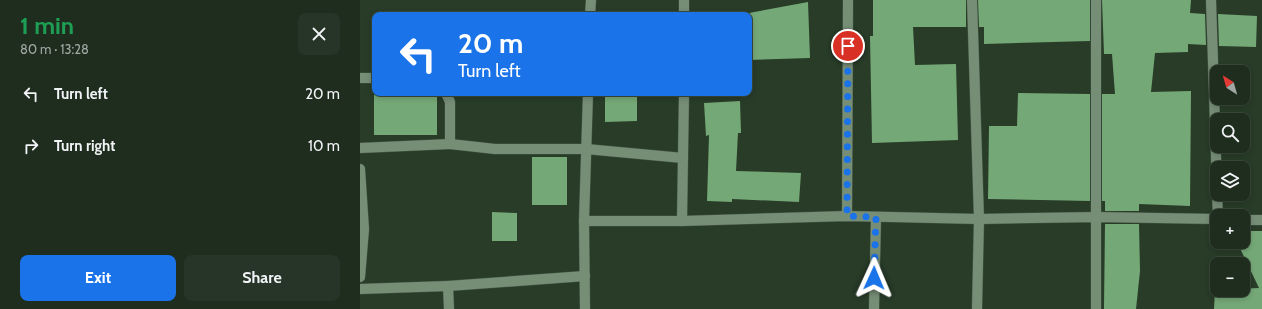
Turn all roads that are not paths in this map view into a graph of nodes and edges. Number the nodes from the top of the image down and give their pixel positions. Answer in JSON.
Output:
{"nodes":[{"id":1,"x":591,"y":0,"type":"edge"},
{"id":2,"x":684,"y":0,"type":"edge"},
{"id":3,"x":848,"y":0,"type":"edge"},
{"id":4,"x":972,"y":0,"type":"edge"},
{"id":5,"x":1096,"y":0,"type":"edge"},
{"id":6,"x":1211,"y":0,"type":"edge"},
{"id":7,"x":590,"y":12,"type":"edge"},
{"id":8,"x":684,"y":12,"type":"edge"},
{"id":9,"x":360,"y":78,"type":"edge"},
{"id":10,"x":372,"y":78,"type":"edge"},
{"id":11,"x":447,"y":96,"type":"edge"},
{"id":12,"x":588,"y":96,"type":"edge"},
{"id":13,"x":684,"y":96,"type":"edge"},
{"id":14,"x":450,"y":144,"type":"junction"},
{"id":15,"x":360,"y":148,"type":"edge"},
{"id":16,"x":586,"y":149,"type":"junction"},
{"id":17,"x":683,"y":158,"type":"junction"},
{"id":18,"x":1216,"y":161,"type":"edge"},
{"id":19,"x":360,"y":169,"type":"edge"},
{"id":20,"x":847,"y":216,"type":"junction"},
{"id":21,"x":876,"y":217,"type":"junction"},
{"id":22,"x":1097,"y":217,"type":"junction"},
{"id":23,"x":979,"y":219,"type":"junction"},
{"id":24,"x":1210,"y":219,"type":"edge"},
{"id":25,"x":1250,"y":220,"type":"edge"},
{"id":26,"x":1262,"y":220,"type":"edge"},
{"id":27,"x":584,"y":221,"type":"junction"},
{"id":28,"x":682,"y":221,"type":"junction"},
{"id":29,"x":362,"y":229,"type":"edge"},
{"id":30,"x":585,"y":276,"type":"junction"},
{"id":31,"x":360,"y":277,"type":"edge"},
{"id":32,"x":448,"y":286,"type":"junction"},
{"id":33,"x":360,"y":289,"type":"edge"},
{"id":34,"x":449,"y":309,"type":"edge"},
{"id":35,"x":586,"y":309,"type":"edge"},
{"id":36,"x":874,"y":309,"type":"edge"},
{"id":37,"x":977,"y":309,"type":"edge"},
{"id":38,"x":1096,"y":309,"type":"edge"}],
"edges":[{"from":1,"to":7,"type":"street"},
{"from":2,"to":8,"type":"street"},
{"from":3,"to":20,"type":"street"},
{"from":4,"to":23,"type":"street"},
{"from":5,"to":22,"type":"street"},
{"from":6,"to":18,"type":"street"},
{"from":9,"to":10,"type":"street"},
{"from":11,"to":14,"type":"street"},
{"from":12,"to":16,"type":"street"},
{"from":13,"to":17,"type":"street"},
{"from":14,"to":15,"type":"street"},
{"from":14,"to":16,"type":"street"},
{"from":16,"to":17,"type":"street"},
{"from":16,"to":27,"type":"street"},
{"from":17,"to":28,"type":"street"},
{"from":19,"to":29,"type":"street"},
{"from":20,"to":21,"type":"street"},
{"from":20,"to":28,"type":"street"},
{"from":21,"to":23,"type":"street"},
{"from":21,"to":36,"type":"street"},
{"from":22,"to":23,"type":"street"},
{"from":22,"to":24,"type":"street"},
{"from":22,"to":38,"type":"street"},
{"from":23,"to":37,"type":"street"},
{"from":25,"to":26,"type":"street"},
{"from":27,"to":28,"type":"street"},
{"from":27,"to":30,"type":"street"},
{"from":29,"to":31,"type":"street"},
{"from":30,"to":32,"type":"street"},
{"from":30,"to":35,"type":"street"},
{"from":32,"to":33,"type":"street"},
{"from":32,"to":34,"type":"street"}]}
